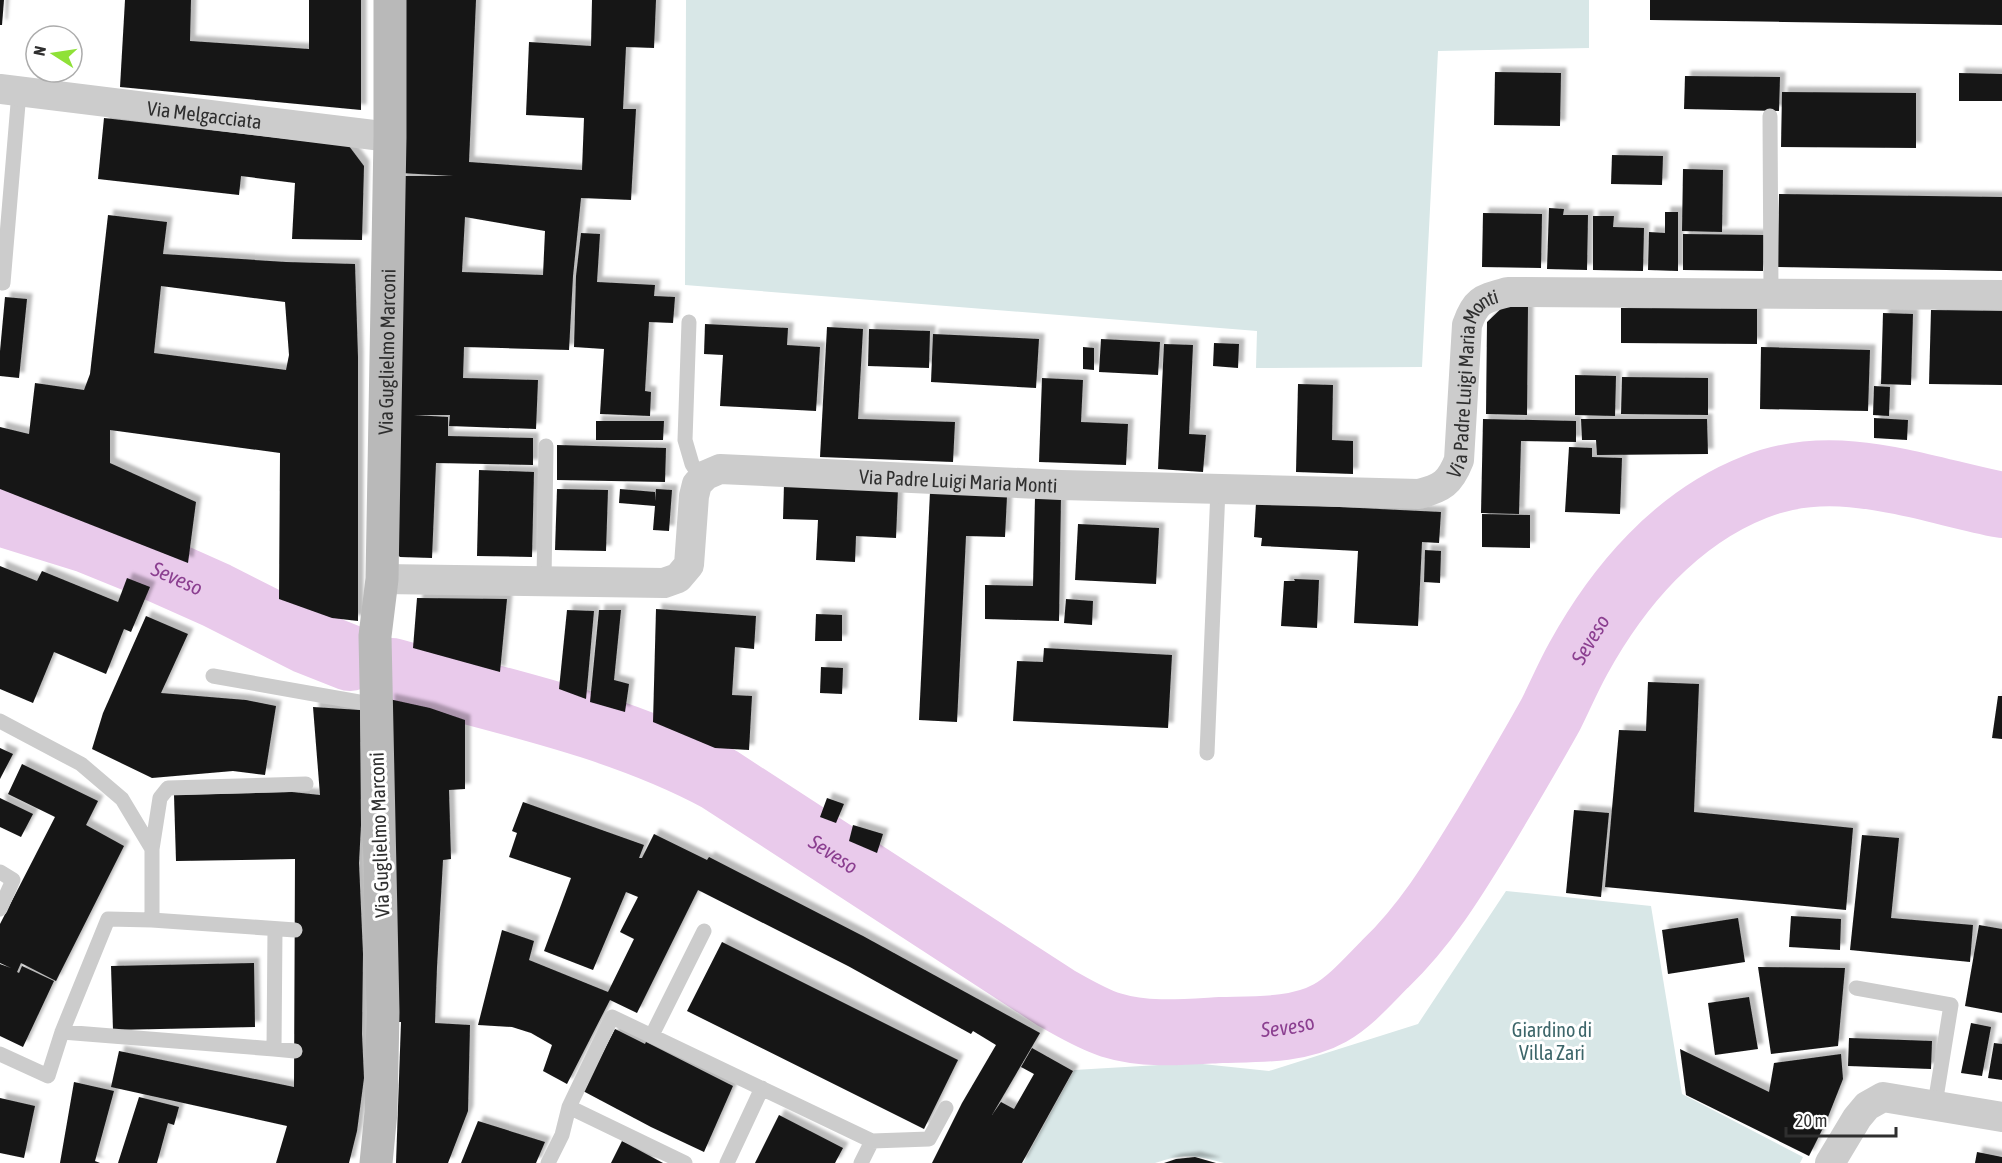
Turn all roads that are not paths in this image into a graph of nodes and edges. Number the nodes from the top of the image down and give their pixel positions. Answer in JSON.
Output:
{"nodes":[{"id":1,"x":390,"y":0,"type":"edge"},
{"id":2,"x":10,"y":90,"type":"edge"},
{"id":3,"x":1770,"y":116,"type":"dead end"},
{"id":4,"x":390,"y":137,"type":"junction"},
{"id":5,"x":3,"y":283,"type":"dead end"},
{"id":6,"x":1771,"y":292,"type":"junction"},
{"id":7,"x":2002,"y":295,"type":"edge"},
{"id":8,"x":689,"y":322,"type":"dead end"},
{"id":9,"x":546,"y":446,"type":"dead end"},
{"id":10,"x":702,"y":479,"type":"junction"},
{"id":11,"x":1218,"y":489,"type":"junction"},
{"id":12,"x":382,"y":579,"type":"junction"},
{"id":13,"x":544,"y":581,"type":"junction"},
{"id":14,"x":213,"y":676,"type":"dead end"},
{"id":15,"x":376,"y":700,"type":"junction"},
{"id":16,"x":0,"y":721,"type":"edge"},
{"id":17,"x":1207,"y":753,"type":"dead end"},
{"id":18,"x":306,"y":784,"type":"dead end"},
{"id":19,"x":152,"y":849,"type":"junction"},
{"id":20,"x":0,"y":872,"type":"edge"},
{"id":21,"x":0,"y":909,"type":"edge"},
{"id":22,"x":152,"y":921,"type":"junction"},
{"id":23,"x":275,"y":929,"type":"junction"},
{"id":24,"x":295,"y":930,"type":"dead end"},
{"id":25,"x":704,"y":931,"type":"dead end"},
{"id":26,"x":1856,"y":988,"type":"dead end"},
{"id":27,"x":62,"y":1032,"type":"junction"},
{"id":28,"x":652,"y":1035,"type":"junction"},
{"id":29,"x":274,"y":1049,"type":"junction"},
{"id":30,"x":295,"y":1051,"type":"dead end"},
{"id":31,"x":0,"y":1054,"type":"edge"},
{"id":32,"x":762,"y":1088,"type":"junction"},
{"id":33,"x":1935,"y":1104,"type":"junction"},
{"id":34,"x":569,"y":1107,"type":"junction"},
{"id":35,"x":946,"y":1108,"type":"dead end"},
{"id":36,"x":2002,"y":1117,"type":"edge"},
{"id":37,"x":872,"y":1141,"type":"junction"},
{"id":38,"x":375,"y":1163,"type":"edge"},
{"id":39,"x":548,"y":1163,"type":"edge"},
{"id":40,"x":685,"y":1163,"type":"edge"},
{"id":41,"x":726,"y":1163,"type":"edge"},
{"id":42,"x":861,"y":1163,"type":"edge"},
{"id":43,"x":1830,"y":1163,"type":"edge"}],
"edges":[{"from":1,"to":4,"type":"street","name":"Via Guglielmo Marconi"},
{"from":2,"to":4,"type":"street","name":"Via Melgacciata"},
{"from":2,"to":5,"type":"lane","name":"Via Melgacciata"},
{"from":3,"to":6,"type":"lane"},
{"from":4,"to":12,"type":"street","name":"Via Guglielmo Marconi"},
{"from":6,"to":7,"type":"street","name":"Via Padre Luigi Maria Monti"},
{"from":6,"to":11,"type":"street","name":"Via Padre Luigi Maria Monti"},
{"from":8,"to":10,"type":"lane"},
{"from":9,"to":13,"type":"lane"},
{"from":10,"to":11,"type":"street","name":"Via Padre Luigi Maria Monti"},
{"from":10,"to":13,"type":"street"},
{"from":11,"to":17,"type":"lane"},
{"from":12,"to":13,"type":"street"},
{"from":12,"to":15,"type":"street","name":"Via Guglielmo Marconi"},
{"from":14,"to":15,"type":"lane"},
{"from":15,"to":38,"type":"street","name":"Via Guglielmo Marconi"},
{"from":16,"to":19,"type":"lane"},
{"from":18,"to":19,"type":"lane"},
{"from":19,"to":22,"type":"lane"},
{"from":20,"to":21,"type":"lane"},
{"from":22,"to":23,"type":"lane"},
{"from":22,"to":27,"type":"lane"},
{"from":23,"to":24,"type":"lane"},
{"from":23,"to":29,"type":"lane"},
{"from":25,"to":28,"type":"lane"},
{"from":26,"to":33,"type":"lane"},
{"from":27,"to":29,"type":"lane"},
{"from":27,"to":31,"type":"lane"},
{"from":28,"to":32,"type":"lane"},
{"from":28,"to":34,"type":"lane"},
{"from":29,"to":30,"type":"lane"},
{"from":32,"to":37,"type":"lane"},
{"from":32,"to":41,"type":"lane"},
{"from":33,"to":36,"type":"street"},
{"from":33,"to":43,"type":"street"},
{"from":34,"to":39,"type":"lane"},
{"from":34,"to":40,"type":"lane"},
{"from":35,"to":37,"type":"lane"},
{"from":37,"to":42,"type":"lane"}]}
